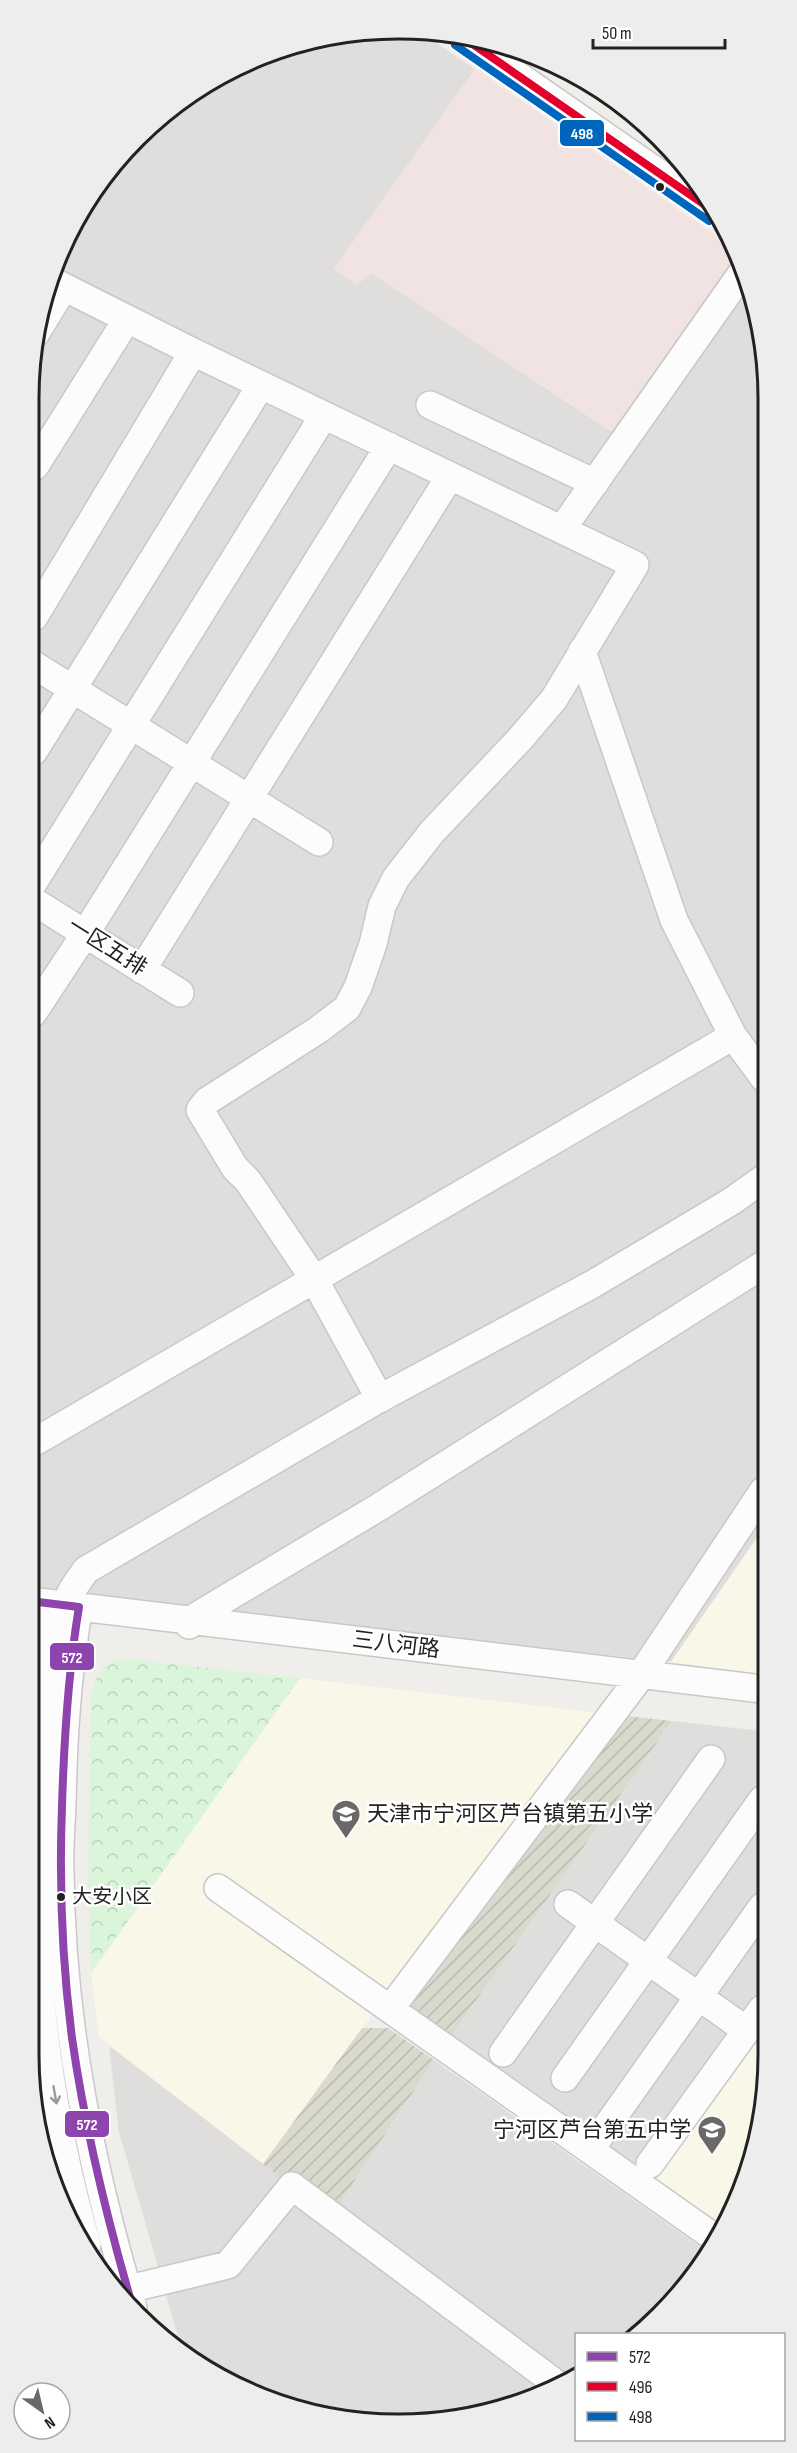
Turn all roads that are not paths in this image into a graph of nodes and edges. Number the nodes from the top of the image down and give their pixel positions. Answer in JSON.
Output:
{"nodes":[{"id":1,"x":478,"y":48,"type":"edge"},
{"id":2,"x":517,"y":59,"type":"edge"},
{"id":3,"x":678,"y":172,"type":"edge"},
{"id":4,"x":698,"y":200,"type":"edge"},
{"id":5,"x":738,"y":279,"type":"edge"},
{"id":6,"x":59,"y":284,"type":"edge"},
{"id":7,"x":127,"y":319,"type":"junction"},
{"id":8,"x":193,"y":352,"type":"junction"},
{"id":9,"x":261,"y":385,"type":"junction"},
{"id":10,"x":430,"y":405,"type":"dead end"},
{"id":11,"x":324,"y":415,"type":"junction"},
{"id":12,"x":388,"y":446,"type":"junction"},
{"id":13,"x":39,"y":460,"type":"edge"},
{"id":14,"x":450,"y":476,"type":"junction"},
{"id":15,"x":594,"y":483,"type":"junction"},
{"id":16,"x":562,"y":529,"type":"junction"},
{"id":17,"x":39,"y":609,"type":"edge"},
{"id":18,"x":582,"y":651,"type":"junction"},
{"id":19,"x":39,"y":668,"type":"edge"},
{"id":20,"x":72,"y":689,"type":"junction"},
{"id":21,"x":131,"y":726,"type":"junction"},
{"id":22,"x":39,"y":743,"type":"edge"},
{"id":23,"x":191,"y":763,"type":"junction"},
{"id":24,"x":249,"y":798,"type":"junction"},
{"id":25,"x":319,"y":842,"type":"dead end"},
{"id":26,"x":39,"y":873,"type":"edge"},
{"id":27,"x":39,"y":905,"type":"edge"},
{"id":28,"x":85,"y":934,"type":"junction"},
{"id":29,"x":142,"y":970,"type":"junction"},
{"id":30,"x":180,"y":993,"type":"dead end"},
{"id":31,"x":39,"y":999,"type":"edge"},
{"id":32,"x":733,"y":1036,"type":"junction"},
{"id":33,"x":758,"y":1070,"type":"edge"},
{"id":34,"x":758,"y":1183,"type":"edge"},
{"id":35,"x":758,"y":1268,"type":"edge"},
{"id":36,"x":314,"y":1279,"type":"junction"},
{"id":37,"x":380,"y":1399,"type":"junction"},
{"id":38,"x":39,"y":1439,"type":"edge"},
{"id":39,"x":758,"y":1499,"type":"edge"},
{"id":40,"x":55,"y":1612,"type":"edge"},
{"id":41,"x":188,"y":1626,"type":"junction"},
{"id":42,"x":638,"y":1680,"type":"junction"},
{"id":43,"x":758,"y":1689,"type":"edge"},
{"id":44,"x":758,"y":1700,"type":"edge"},
{"id":45,"x":39,"y":1706,"type":"edge"},
{"id":46,"x":711,"y":1759,"type":"dead end"},
{"id":47,"x":758,"y":1808,"type":"edge"},
{"id":48,"x":218,"y":1888,"type":"dead end"},
{"id":49,"x":568,"y":1904,"type":"dead end"},
{"id":50,"x":758,"y":1913,"type":"edge"},
{"id":51,"x":595,"y":1923,"type":"junction"},
{"id":52,"x":39,"y":1973,"type":"edge"},
{"id":53,"x":390,"y":2009,"type":"junction"},
{"id":54,"x":754,"y":2020,"type":"edge"},
{"id":55,"x":503,"y":2053,"type":"dead end"},
{"id":56,"x":565,"y":2078,"type":"dead end"},
{"id":57,"x":590,"y":2150,"type":"junction"},
{"id":58,"x":650,"y":2164,"type":"dead end"},
{"id":59,"x":83,"y":2226,"type":"edge"},
{"id":60,"x":710,"y":2234,"type":"edge"},
{"id":61,"x":122,"y":2285,"type":"edge"},
{"id":62,"x":130,"y":2294,"type":"edge"},
{"id":63,"x":551,"y":2380,"type":"edge"}],
"edges":[{"from":1,"to":4,"type":"street"},
{"from":2,"to":3,"type":"street"},
{"from":5,"to":15,"type":"street"},
{"from":6,"to":7,"type":"street"},
{"from":7,"to":8,"type":"street"},
{"from":7,"to":13,"type":"street"},
{"from":8,"to":9,"type":"street"},
{"from":8,"to":17,"type":"street"},
{"from":9,"to":11,"type":"street"},
{"from":9,"to":20,"type":"street"},
{"from":10,"to":15,"type":"street"},
{"from":11,"to":12,"type":"street"},
{"from":11,"to":21,"type":"street"},
{"from":12,"to":14,"type":"street"},
{"from":12,"to":23,"type":"street"},
{"from":14,"to":16,"type":"street"},
{"from":14,"to":24,"type":"street"},
{"from":15,"to":16,"type":"street"},
{"from":16,"to":18,"type":"street"},
{"from":18,"to":32,"type":"street"},
{"from":18,"to":36,"type":"street"},
{"from":19,"to":20,"type":"street"},
{"from":20,"to":21,"type":"street"},
{"from":20,"to":22,"type":"street"},
{"from":21,"to":23,"type":"street"},
{"from":21,"to":26,"type":"street"},
{"from":23,"to":24,"type":"street"},
{"from":23,"to":28,"type":"street"},
{"from":24,"to":25,"type":"street"},
{"from":24,"to":29,"type":"street"},
{"from":27,"to":28,"type":"street","name":"一区五排"},
{"from":28,"to":29,"type":"street","name":"一区五排"},
{"from":28,"to":31,"type":"street"},
{"from":29,"to":30,"type":"street","name":"一区五排"},
{"from":32,"to":33,"type":"street"},
{"from":32,"to":36,"type":"street"},
{"from":34,"to":37,"type":"street"},
{"from":35,"to":41,"type":"street"},
{"from":36,"to":37,"type":"street"},
{"from":36,"to":38,"type":"street"},
{"from":37,"to":40,"type":"street"},
{"from":39,"to":42,"type":"street"},
{"from":40,"to":41,"type":"street","name":"三八河路"},
{"from":40,"to":45,"type":"street"},
{"from":40,"to":61,"type":"street"},
{"from":41,"to":42,"type":"street","name":"三八河路"},
{"from":42,"to":43,"type":"street","name":"三八河路"},
{"from":42,"to":44,"type":"street","name":"三八河路"},
{"from":42,"to":53,"type":"street"},
{"from":46,"to":51,"type":"street"},
{"from":47,"to":56,"type":"street"},
{"from":48,"to":53,"type":"street"},
{"from":49,"to":51,"type":"street"},
{"from":50,"to":57,"type":"street"},
{"from":51,"to":54,"type":"street"},
{"from":51,"to":55,"type":"street"},
{"from":52,"to":59,"type":"street","one_way":true},
{"from":53,"to":57,"type":"street"},
{"from":54,"to":58,"type":"street"},
{"from":57,"to":60,"type":"street"},
{"from":62,"to":63,"type":"street"}]}
